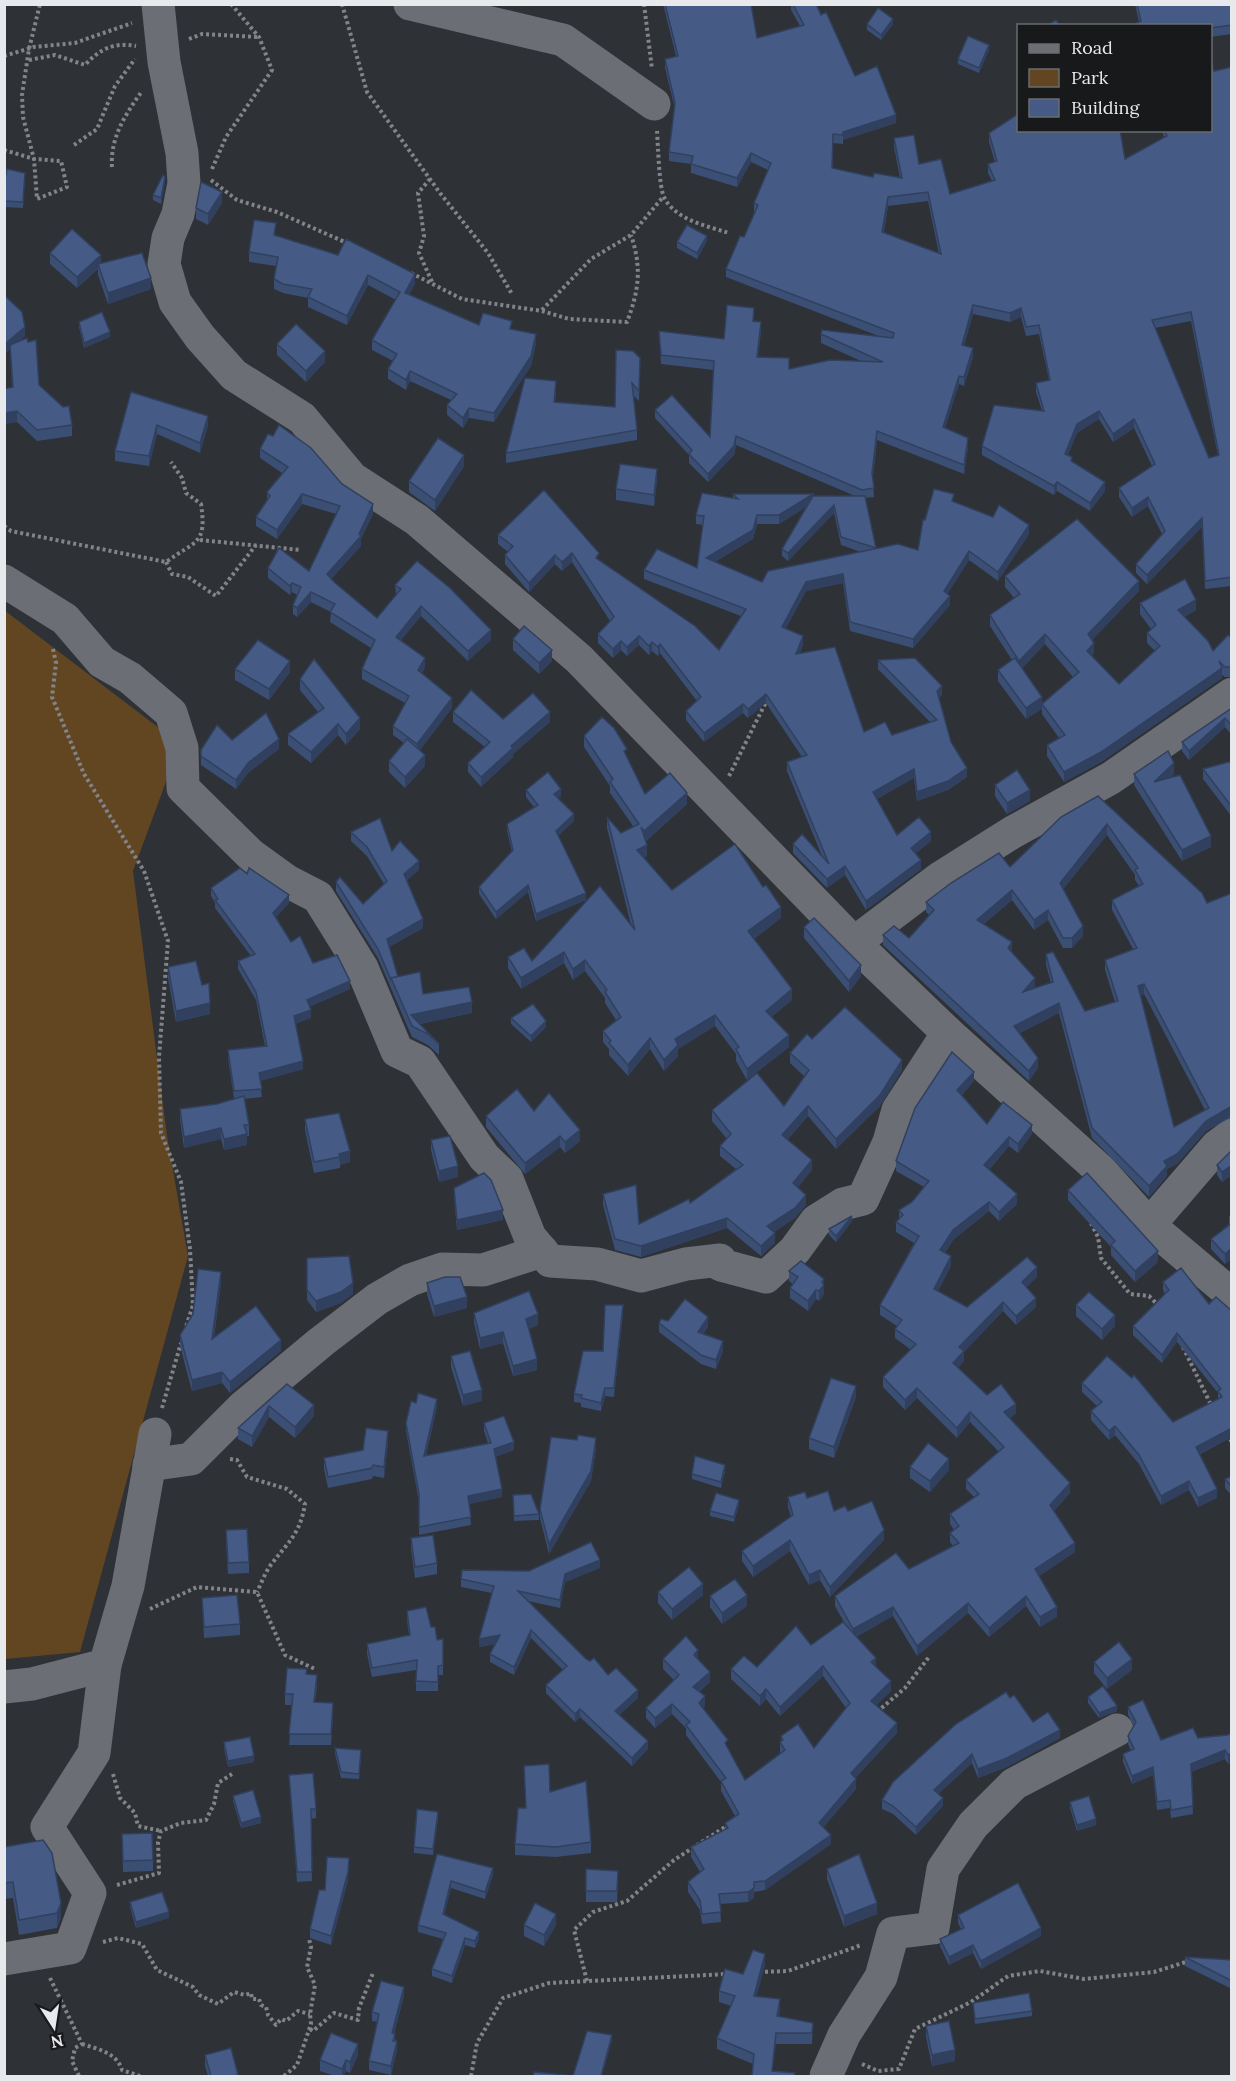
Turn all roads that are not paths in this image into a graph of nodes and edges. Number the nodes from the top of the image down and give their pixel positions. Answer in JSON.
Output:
{"nodes":[{"id":1,"x":410,"y":4,"type":"edge"},
{"id":2,"x":159,"y":11,"type":"edge"},
{"id":3,"x":654,"y":104,"type":"dead end"},
{"id":4,"x":4,"y":581,"type":"edge"},
{"id":5,"x":1232,"y":694,"type":"edge"},
{"id":6,"x":854,"y":943,"type":"junction"},
{"id":7,"x":948,"y":1033,"type":"junction"},
{"id":8,"x":1232,"y":1135,"type":"edge"},
{"id":9,"x":1149,"y":1225,"type":"junction"},
{"id":10,"x":542,"y":1251,"type":"junction"},
{"id":11,"x":1232,"y":1295,"type":"edge"},
{"id":12,"x":105,"y":1665,"type":"junction"},
{"id":13,"x":4,"y":1688,"type":"edge"},
{"id":14,"x":1116,"y":1730,"type":"dead end"},
{"id":15,"x":17,"y":1957,"type":"edge"},
{"id":16,"x":832,"y":2063,"type":"edge"}],
"edges":[{"from":1,"to":3,"type":"street"},
{"from":2,"to":6,"type":"street"},
{"from":4,"to":10,"type":"street"},
{"from":5,"to":6,"type":"street"},
{"from":6,"to":7,"type":"street"},
{"from":7,"to":9,"type":"street"},
{"from":7,"to":10,"type":"street"},
{"from":8,"to":9,"type":"street"},
{"from":9,"to":11,"type":"street"},
{"from":10,"to":12,"type":"street"},
{"from":12,"to":13,"type":"street"},
{"from":12,"to":15,"type":"street"},
{"from":14,"to":16,"type":"street"}]}
